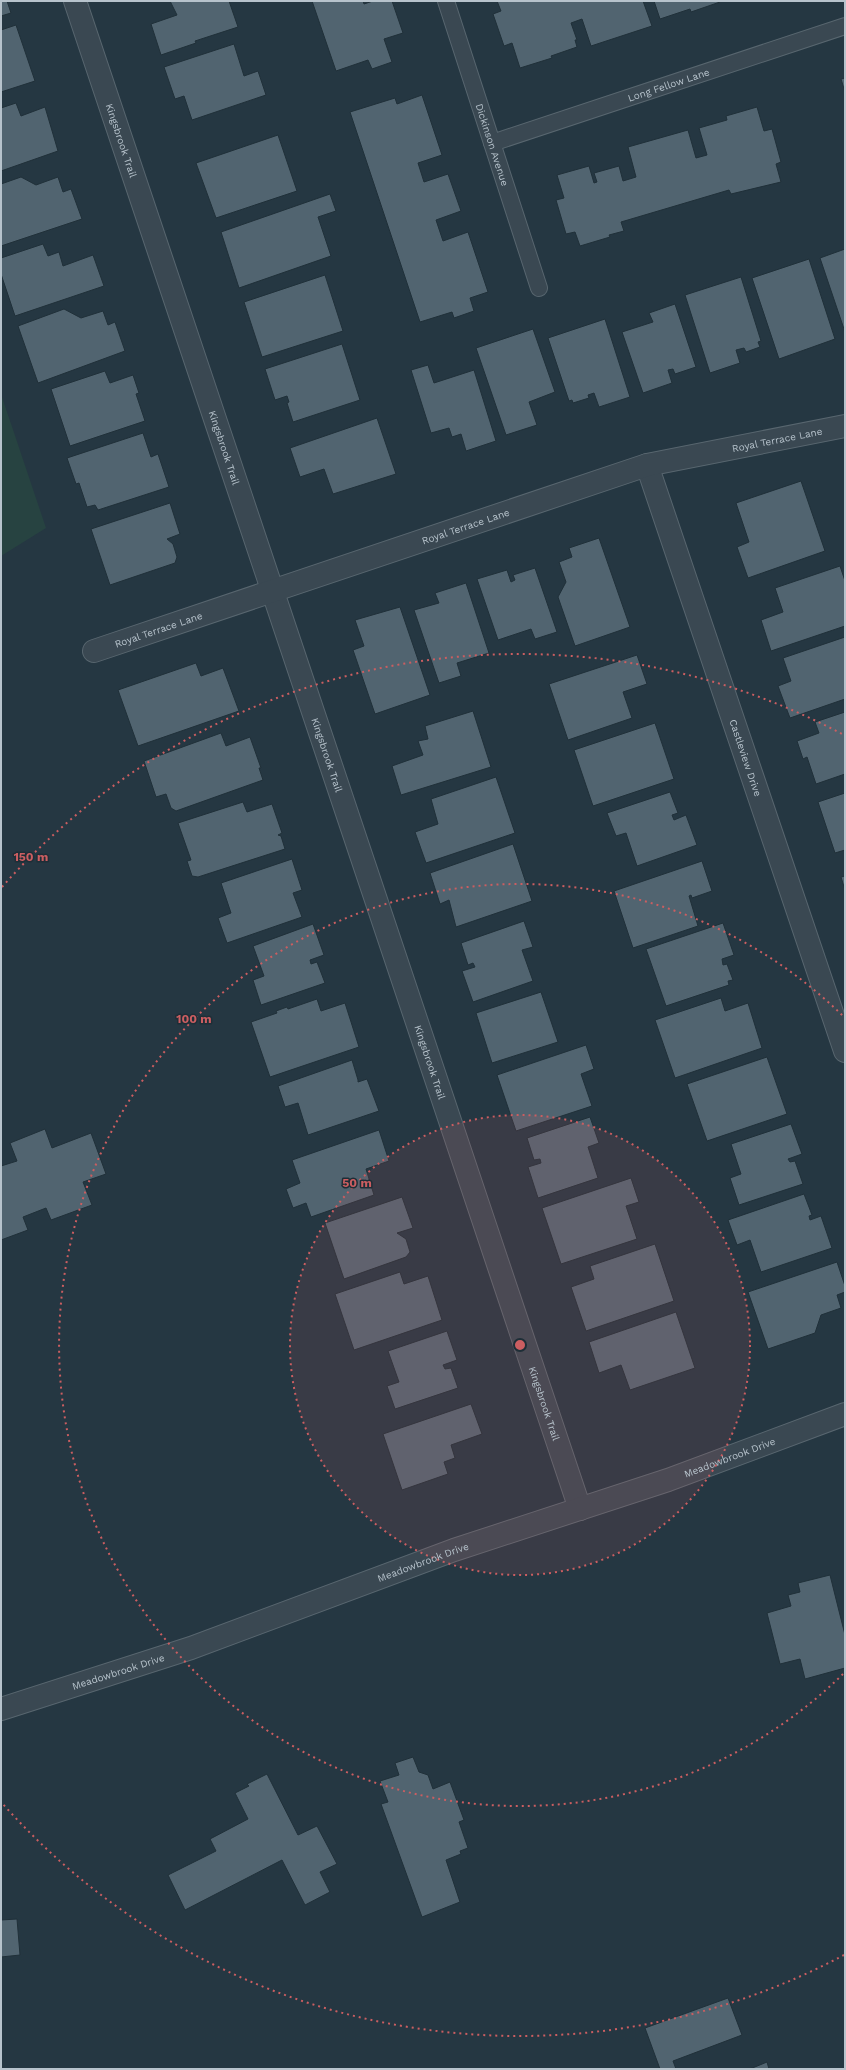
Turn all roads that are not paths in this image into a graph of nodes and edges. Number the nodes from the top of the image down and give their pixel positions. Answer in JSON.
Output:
{"nodes":[{"id":1,"x":75,"y":1,"type":"edge"},
{"id":2,"x":446,"y":1,"type":"edge"},
{"id":3,"x":845,"y":26,"type":"edge"},
{"id":4,"x":492,"y":143,"type":"junction"},
{"id":5,"x":539,"y":288,"type":"dead end"},
{"id":6,"x":845,"y":426,"type":"edge"},
{"id":7,"x":647,"y":465,"type":"junction"},
{"id":8,"x":272,"y":591,"type":"junction"},
{"id":9,"x":94,"y":651,"type":"dead end"},
{"id":10,"x":845,"y":1052,"type":"edge"},
{"id":11,"x":845,"y":1414,"type":"edge"},
{"id":12,"x":580,"y":1509,"type":"junction"},
{"id":13,"x":1,"y":1709,"type":"edge"}],
"edges":[{"from":1,"to":8,"type":"street","name":"Kingsbrook Trail"},
{"from":2,"to":4,"type":"lane","name":"Dickinson Avenue"},
{"from":3,"to":4,"type":"lane","name":"Long Fellow Lane"},
{"from":4,"to":5,"type":"lane","name":"Dickinson Avenue"},
{"from":6,"to":7,"type":"street","name":"Royal Terrace Lane"},
{"from":7,"to":8,"type":"street","name":"Royal Terrace Lane"},
{"from":7,"to":10,"type":"street","name":"Castleview Drive"},
{"from":8,"to":9,"type":"street","name":"Royal Terrace Lane"},
{"from":8,"to":12,"type":"street","name":"Kingsbrook Trail"},
{"from":11,"to":12,"type":"street","name":"Meadowbrook Drive"},
{"from":12,"to":13,"type":"street","name":"Meadowbrook Drive"}]}
